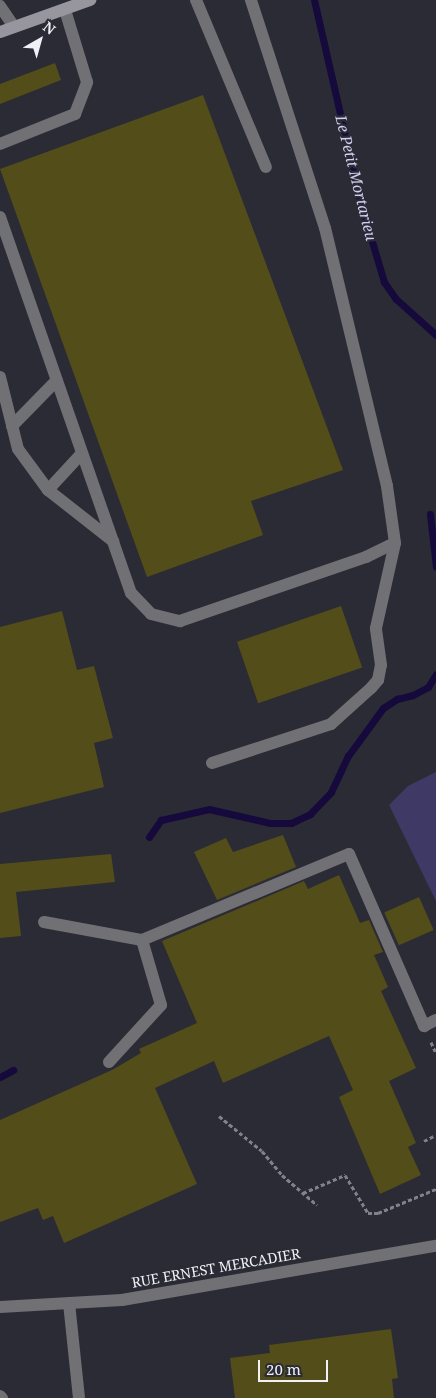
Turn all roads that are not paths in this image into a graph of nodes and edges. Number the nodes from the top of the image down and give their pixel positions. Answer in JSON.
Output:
{"nodes":[{"id":1,"x":90,"y":0,"type":"edge"},
{"id":2,"x":196,"y":0,"type":"edge"},
{"id":3,"x":251,"y":0,"type":"edge"},
{"id":4,"x":0,"y":6,"type":"edge"},
{"id":5,"x":65,"y":10,"type":"junction"},
{"id":6,"x":14,"y":27,"type":"junction"},
{"id":7,"x":0,"y":32,"type":"edge"},
{"id":8,"x":0,"y":144,"type":"edge"},
{"id":9,"x":266,"y":167,"type":"dead end"},
{"id":10,"x":0,"y":216,"type":"edge"},
{"id":11,"x":0,"y":377,"type":"edge"},
{"id":12,"x":57,"y":380,"type":"junction"},
{"id":13,"x":12,"y":426,"type":"junction"},
{"id":14,"x":82,"y":453,"type":"junction"},
{"id":15,"x":48,"y":490,"type":"junction"},
{"id":16,"x":113,"y":541,"type":"junction"},
{"id":17,"x":395,"y":543,"type":"junction"},
{"id":18,"x":212,"y":763,"type":"dead end"},
{"id":19,"x":44,"y":922,"type":"dead end"},
{"id":20,"x":142,"y":940,"type":"junction"},
{"id":21,"x":436,"y":1020,"type":"edge"},
{"id":22,"x":109,"y":1062,"type":"dead end"},
{"id":23,"x":436,"y":1246,"type":"edge"},
{"id":24,"x":69,"y":1303,"type":"junction"},
{"id":25,"x":0,"y":1307,"type":"edge"},
{"id":26,"x":79,"y":1398,"type":"edge"}],
"edges":[{"from":1,"to":5,"type":"street"},
{"from":2,"to":9,"type":"street"},
{"from":3,"to":17,"type":"street"},
{"from":4,"to":6,"type":"street"},
{"from":5,"to":6,"type":"street"},
{"from":5,"to":8,"type":"street"},
{"from":6,"to":7,"type":"street"},
{"from":10,"to":12,"type":"street"},
{"from":11,"to":13,"type":"street"},
{"from":12,"to":13,"type":"street"},
{"from":12,"to":14,"type":"street"},
{"from":13,"to":15,"type":"street"},
{"from":14,"to":15,"type":"street"},
{"from":14,"to":16,"type":"street"},
{"from":15,"to":16,"type":"street"},
{"from":16,"to":17,"type":"street"},
{"from":17,"to":18,"type":"street"},
{"from":19,"to":20,"type":"street"},
{"from":20,"to":21,"type":"street"},
{"from":20,"to":22,"type":"street"},
{"from":23,"to":24,"type":"street","name":"RUE ERNEST MERCADIER"},
{"from":24,"to":25,"type":"street","name":"RUE ERNEST MERCADIER"},
{"from":24,"to":26,"type":"street"}]}
